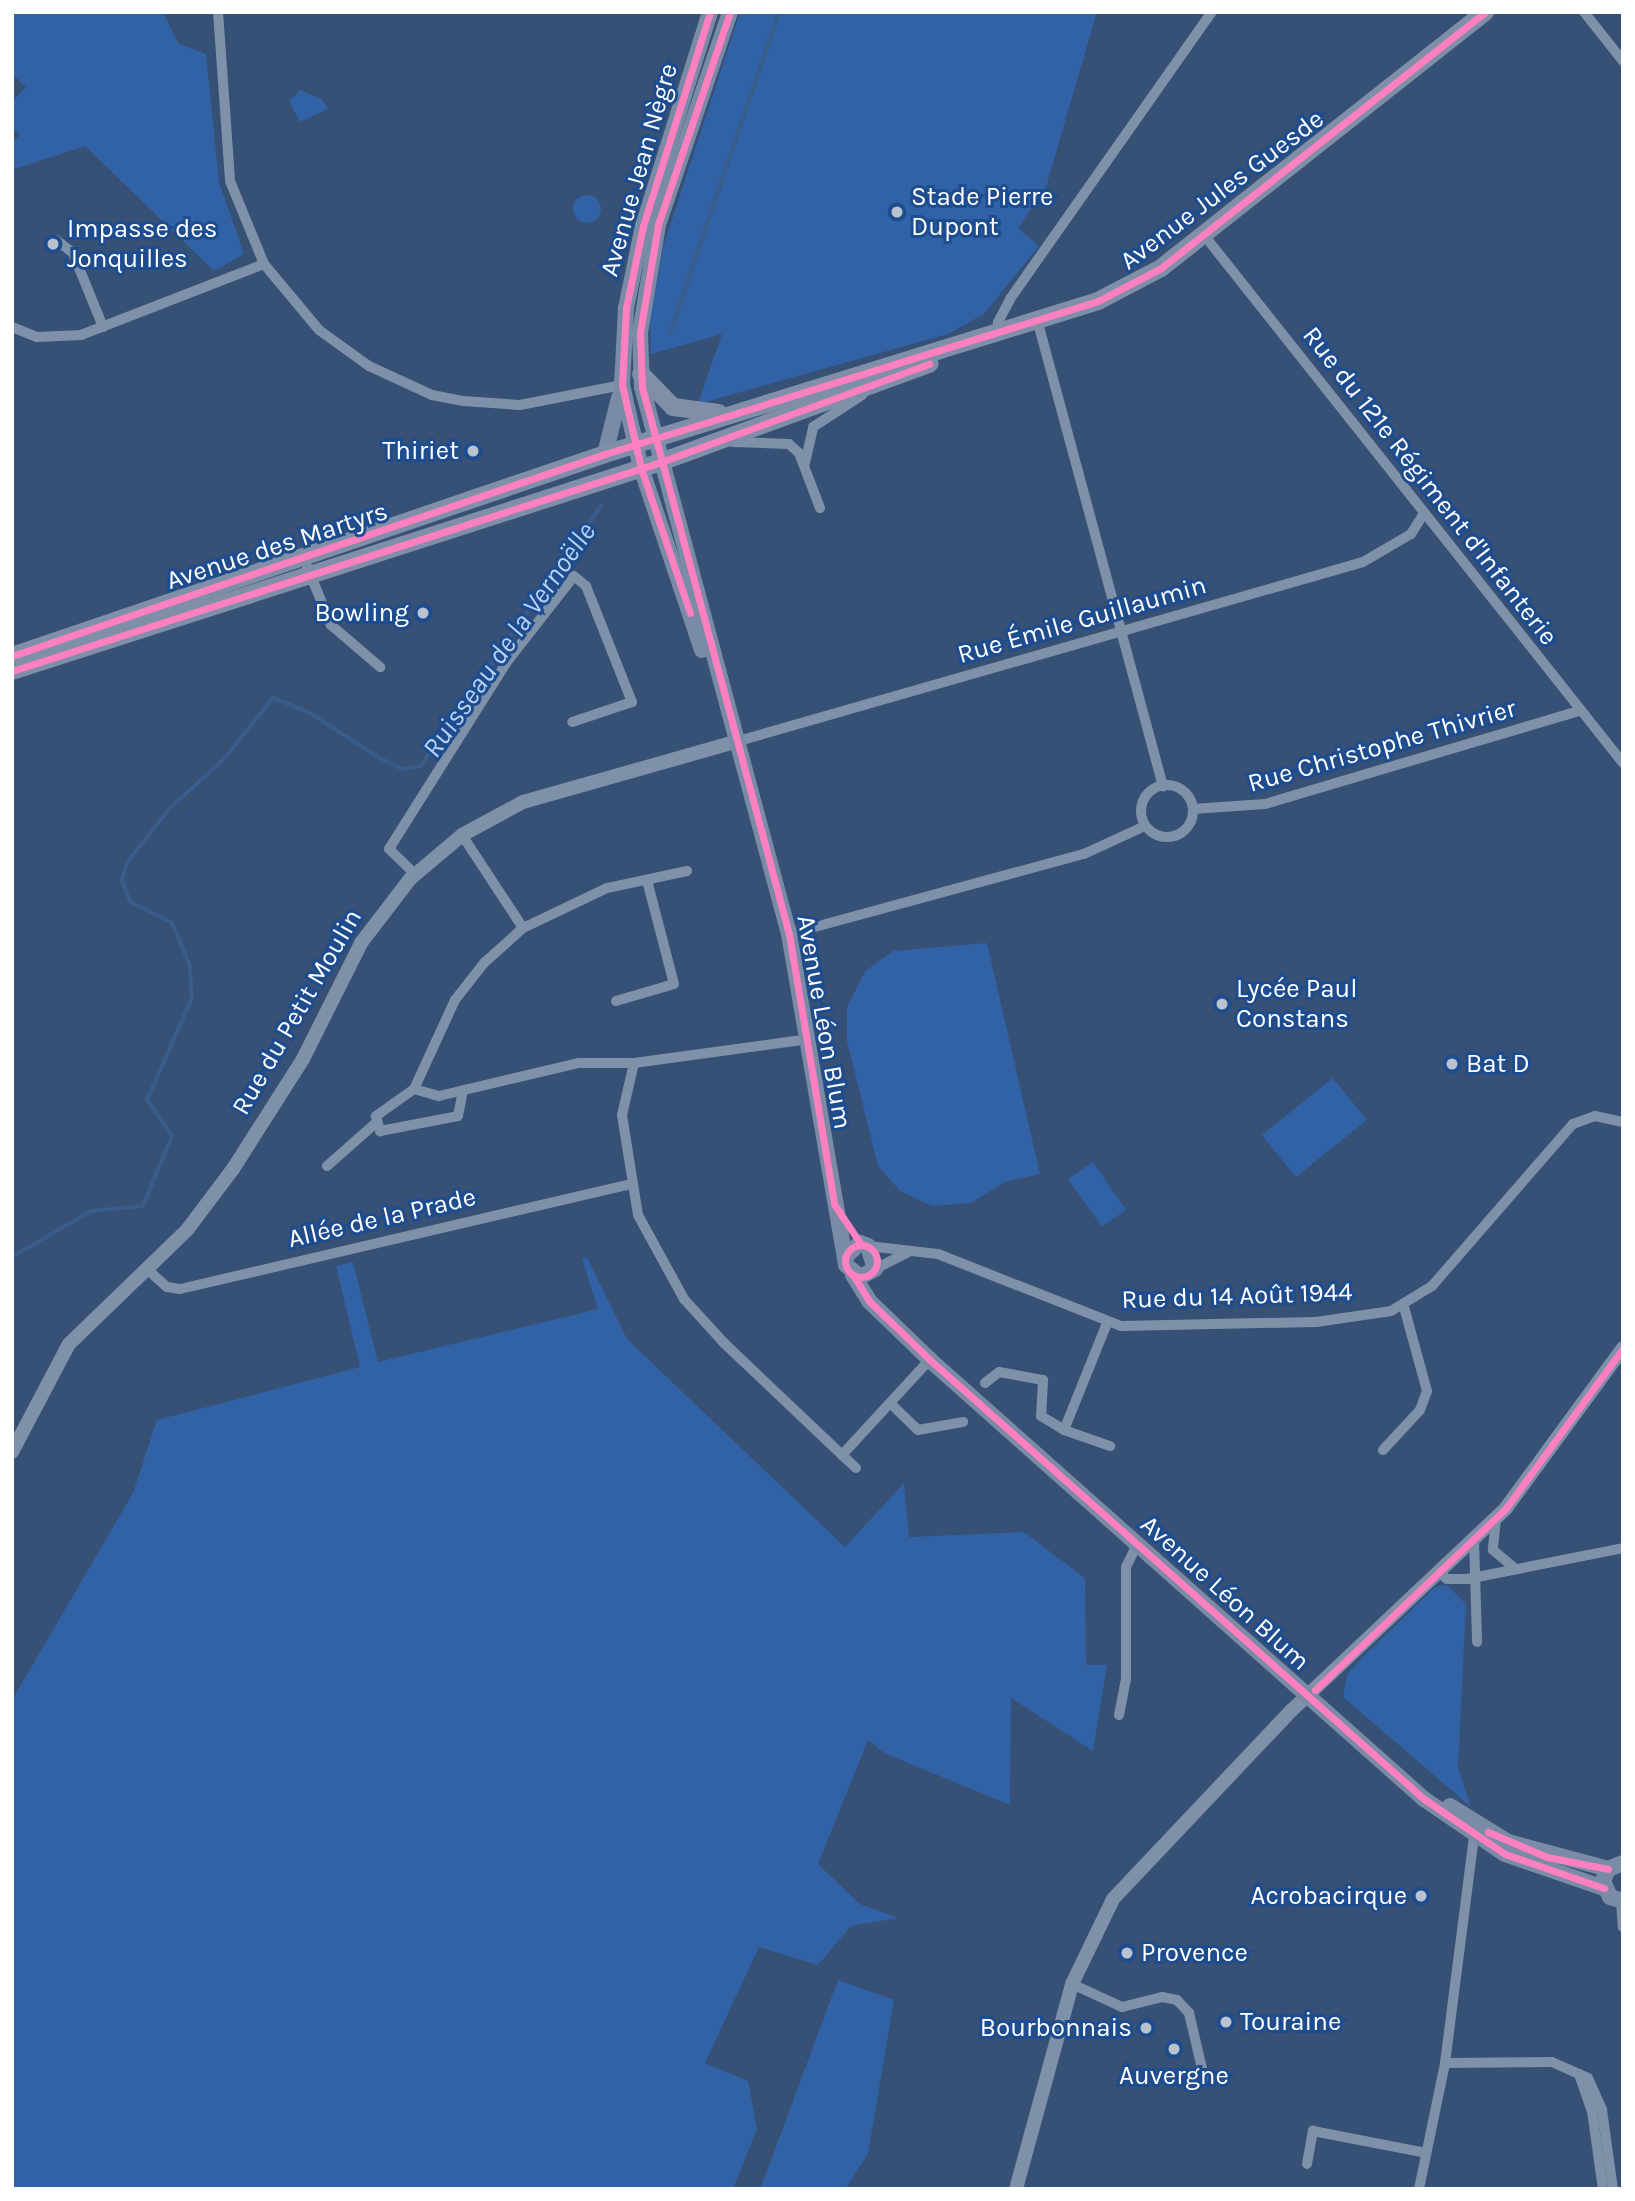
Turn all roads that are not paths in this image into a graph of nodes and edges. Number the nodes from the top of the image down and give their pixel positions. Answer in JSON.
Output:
{"nodes":[{"id":1,"x":218,"y":12,"type":"edge"},
{"id":2,"x":710,"y":12,"type":"edge"},
{"id":3,"x":730,"y":12,"type":"edge"},
{"id":4,"x":1212,"y":12,"type":"edge"},
{"id":5,"x":1485,"y":12,"type":"edge"},
{"id":6,"x":1584,"y":12,"type":"edge"},
{"id":7,"x":1623,"y":61,"type":"edge"},
{"id":8,"x":1204,"y":235,"type":"junction"},
{"id":9,"x":56,"y":240,"type":"dead end"},
{"id":10,"x":264,"y":264,"type":"junction"},
{"id":11,"x":1038,"y":323,"type":"junction"},
{"id":12,"x":12,"y":327,"type":"edge"},
{"id":13,"x":103,"y":327,"type":"junction"},
{"id":14,"x":1000,"y":335,"type":"junction"},
{"id":15,"x":956,"y":349,"type":"junction"},
{"id":16,"x":372,"y":352,"type":"dead end"},
{"id":17,"x":363,"y":362,"type":"junction"},
{"id":18,"x":642,"y":380,"type":"junction"},
{"id":19,"x":889,"y":380,"type":"junction"},
{"id":20,"x":622,"y":396,"type":"junction"},
{"id":21,"x":747,"y":411,"type":"junction"},
{"id":22,"x":653,"y":440,"type":"junction"},
{"id":23,"x":710,"y":444,"type":"junction"},
{"id":24,"x":634,"y":445,"type":"junction"},
{"id":25,"x":605,"y":454,"type":"junction"},
{"id":26,"x":650,"y":466,"type":"junction"},
{"id":27,"x":805,"y":469,"type":"junction"},
{"id":28,"x":820,"y":508,"type":"dead end"},
{"id":29,"x":1424,"y":513,"type":"junction"},
{"id":30,"x":307,"y":567,"type":"junction"},
{"id":31,"x":1122,"y":632,"type":"junction"},
{"id":32,"x":12,"y":656,"type":"edge"},
{"id":33,"x":380,"y":667,"type":"dead end"},
{"id":34,"x":12,"y":671,"type":"edge"},
{"id":35,"x":1579,"y":710,"type":"junction"},
{"id":36,"x":572,"y":722,"type":"dead end"},
{"id":37,"x":736,"y":742,"type":"junction"},
{"id":38,"x":1623,"y":764,"type":"edge"},
{"id":39,"x":1163,"y":786,"type":"junction"},
{"id":40,"x":1194,"y":809,"type":"junction"},
{"id":41,"x":1145,"y":826,"type":"junction"},
{"id":42,"x":462,"y":835,"type":"junction"},
{"id":43,"x":687,"y":871,"type":"dead end"},
{"id":44,"x":415,"y":874,"type":"junction"},
{"id":45,"x":647,"y":880,"type":"junction"},
{"id":46,"x":523,"y":928,"type":"junction"},
{"id":47,"x":789,"y":934,"type":"junction"},
{"id":48,"x":616,"y":1000,"type":"dead end"},
{"id":49,"x":809,"y":1039,"type":"junction"},
{"id":50,"x":634,"y":1063,"type":"junction"},
{"id":51,"x":414,"y":1089,"type":"junction"},
{"id":52,"x":463,"y":1090,"type":"junction"},
{"id":53,"x":1623,"y":1122,"type":"edge"},
{"id":54,"x":376,"y":1124,"type":"junction"},
{"id":55,"x":327,"y":1166,"type":"dead end"},
{"id":56,"x":632,"y":1184,"type":"junction"},
{"id":57,"x":834,"y":1204,"type":"junction"},
{"id":58,"x":864,"y":1245,"type":"junction"},
{"id":59,"x":908,"y":1252,"type":"junction"},
{"id":60,"x":846,"y":1256,"type":"junction"},
{"id":61,"x":148,"y":1270,"type":"junction"},
{"id":62,"x":874,"y":1270,"type":"junction"},
{"id":63,"x":853,"y":1275,"type":"junction"},
{"id":64,"x":1404,"y":1307,"type":"junction"},
{"id":65,"x":1107,"y":1323,"type":"junction"},
{"id":66,"x":1623,"y":1348,"type":"edge"},
{"id":67,"x":932,"y":1357,"type":"junction"},
{"id":68,"x":985,"y":1383,"type":"dead end"},
{"id":69,"x":891,"y":1404,"type":"junction"},
{"id":70,"x":963,"y":1422,"type":"dead end"},
{"id":71,"x":1064,"y":1430,"type":"junction"},
{"id":72,"x":1110,"y":1446,"type":"dead end"},
{"id":73,"x":1383,"y":1450,"type":"dead end"},
{"id":74,"x":12,"y":1452,"type":"edge"},
{"id":75,"x":842,"y":1455,"type":"junction"},
{"id":76,"x":856,"y":1468,"type":"dead end"},
{"id":77,"x":1496,"y":1519,"type":"junction"},
{"id":78,"x":1474,"y":1539,"type":"junction"},
{"id":79,"x":1138,"y":1542,"type":"junction"},
{"id":80,"x":1623,"y":1548,"type":"edge"},
{"id":81,"x":1518,"y":1569,"type":"junction"},
{"id":82,"x":1438,"y":1571,"type":"junction"},
{"id":83,"x":1477,"y":1577,"type":"junction"},
{"id":84,"x":1477,"y":1642,"type":"dead end"},
{"id":85,"x":1311,"y":1693,"type":"junction"},
{"id":86,"x":1119,"y":1715,"type":"dead end"},
{"id":87,"x":1474,"y":1831,"type":"junction"},
{"id":88,"x":1619,"y":1864,"type":"edge"},
{"id":89,"x":1604,"y":1888,"type":"junction"},
{"id":90,"x":1622,"y":1901,"type":"edge"},
{"id":91,"x":1623,"y":1927,"type":"edge"},
{"id":92,"x":1072,"y":1984,"type":"junction"},
{"id":93,"x":1445,"y":2063,"type":"junction"},
{"id":94,"x":1577,"y":2072,"type":"junction"},
{"id":95,"x":1204,"y":2077,"type":"dead end"},
{"id":96,"x":1426,"y":2153,"type":"junction"},
{"id":97,"x":1307,"y":2164,"type":"dead end"},
{"id":98,"x":1016,"y":2189,"type":"edge"},
{"id":99,"x":1419,"y":2189,"type":"edge"},
{"id":100,"x":1603,"y":2189,"type":"edge"},
{"id":101,"x":1612,"y":2189,"type":"edge"}],
"edges":[{"from":1,"to":10,"type":"street"},
{"from":2,"to":20,"type":"main road","name":"Avenue Jean Nègre"},
{"from":3,"to":18,"type":"main road","name":"Avenue Jean Nègre"},
{"from":4,"to":14,"type":"street"},
{"from":5,"to":8,"type":"main road","name":"Avenue Jules Guesde"},
{"from":6,"to":7,"type":"street"},
{"from":8,"to":11,"type":"main road","name":"Avenue Jules Guesde"},
{"from":8,"to":29,"type":"street","name":"Rue du 121e Régiment d'Infanterie"},
{"from":9,"to":13,"type":"street"},
{"from":10,"to":13,"type":"street"},
{"from":10,"to":17,"type":"street"},
{"from":11,"to":14,"type":"main road","name":"Avenue Jules Guesde"},
{"from":11,"to":31,"type":"street"},
{"from":12,"to":13,"type":"street"},
{"from":14,"to":15,"type":"main road","name":"Avenue Jules Guesde"},
{"from":15,"to":19,"type":"main road","name":"Avenue Jules Guesde"},
{"from":15,"to":21,"type":"main road","name":"Avenue Jules Guesde"},
{"from":16,"to":17,"type":"street"},
{"from":17,"to":20,"type":"street"},
{"from":18,"to":20,"type":"main road"},
{"from":18,"to":21,"type":"main road"},
{"from":18,"to":22,"type":"main road","name":"Avenue Jean Nègre"},
{"from":19,"to":23,"type":"main road","name":"Avenue Jules Guesde"},
{"from":19,"to":27,"type":"street"},
{"from":20,"to":24,"type":"main road","name":"Avenue Jean Nègre"},
{"from":20,"to":25,"type":"main road","name":"Avenue Jean Nègre"},
{"from":21,"to":22,"type":"main road","name":"Avenue Jules Guesde"},
{"from":22,"to":24,"type":"main road","name":"Avenue Jules Guesde"},
{"from":22,"to":26,"type":"main road","name":"Avenue Jean Nègre"},
{"from":23,"to":26,"type":"main road","name":"Avenue Jules Guesde"},
{"from":23,"to":27,"type":"street"},
{"from":24,"to":25,"type":"main road","name":"Avenue des Martyrs"},
{"from":24,"to":26,"type":"main road","name":"Avenue Jean Nègre"},
{"from":25,"to":30,"type":"main road","name":"Avenue des Martyrs"},
{"from":26,"to":30,"type":"main road","name":"Avenue des Martyrs"},
{"from":26,"to":37,"type":"main road","name":"Avenue Léon Blum"},
{"from":27,"to":28,"type":"street"},
{"from":29,"to":31,"type":"street","name":"Rue Émile Guillaumin"},
{"from":29,"to":35,"type":"street","name":"Rue du 121e Régiment d'Infanterie"},
{"from":30,"to":32,"type":"main road","name":"Avenue des Martyrs"},
{"from":30,"to":33,"type":"street"},
{"from":30,"to":34,"type":"main road","name":"Avenue des Martyrs"},
{"from":31,"to":37,"type":"street","name":"Rue Émile Guillaumin"},
{"from":31,"to":39,"type":"street"},
{"from":35,"to":38,"type":"street","name":"Rue du 121e Régiment d'Infanterie"},
{"from":35,"to":40,"type":"street","name":"Rue Christophe Thivrier"},
{"from":36,"to":44,"type":"street"},
{"from":37,"to":42,"type":"street","name":"Rue du Petit Moulin"},
{"from":37,"to":47,"type":"main road","name":"Avenue Léon Blum"},
{"from":39,"to":40,"type":"street"},
{"from":39,"to":41,"type":"street"},
{"from":40,"to":41,"type":"street"},
{"from":41,"to":47,"type":"street"},
{"from":42,"to":44,"type":"street","name":"Rue du Petit Moulin"},
{"from":42,"to":46,"type":"street"},
{"from":43,"to":45,"type":"street"},
{"from":44,"to":61,"type":"street","name":"Rue du Petit Moulin"},
{"from":45,"to":46,"type":"street"},
{"from":45,"to":48,"type":"street"},
{"from":46,"to":51,"type":"street"},
{"from":47,"to":49,"type":"main road","name":"Avenue Léon Blum"},
{"from":49,"to":50,"type":"street"},
{"from":49,"to":57,"type":"main road","name":"Avenue Léon Blum"},
{"from":50,"to":52,"type":"street"},
{"from":50,"to":56,"type":"street"},
{"from":51,"to":52,"type":"street"},
{"from":51,"to":54,"type":"street"},
{"from":52,"to":54,"type":"street"},
{"from":53,"to":64,"type":"street","name":"Rue du 14 Août 1944"},
{"from":54,"to":55,"type":"street"},
{"from":56,"to":61,"type":"street","name":"Allée de la Prade"},
{"from":56,"to":75,"type":"street"},
{"from":57,"to":58,"type":"main road","name":"Avenue Léon Blum"},
{"from":57,"to":60,"type":"main road","name":"Avenue Léon Blum"},
{"from":58,"to":59,"type":"street","name":"Rue du 14 Août 1944"},
{"from":58,"to":60,"type":"main road"},
{"from":58,"to":62,"type":"main road","name":"Avenue Léon Blum"},
{"from":59,"to":62,"type":"street"},
{"from":59,"to":65,"type":"street","name":"Rue du 14 Août 1944"},
{"from":60,"to":63,"type":"main road","name":"Avenue Léon Blum"},
{"from":61,"to":74,"type":"street","name":"Rue du Petit Moulin"},
{"from":62,"to":63,"type":"main road"},
{"from":62,"to":67,"type":"main road","name":"Avenue Léon Blum"},
{"from":63,"to":67,"type":"main road","name":"Avenue Léon Blum"},
{"from":64,"to":65,"type":"street","name":"Rue du 14 Août 1944"},
{"from":64,"to":73,"type":"street"},
{"from":65,"to":71,"type":"street"},
{"from":66,"to":77,"type":"street"},
{"from":67,"to":69,"type":"street"},
{"from":67,"to":79,"type":"main road","name":"Avenue Léon Blum"},
{"from":67,"to":85,"type":"main road","name":"Avenue Léon Blum"},
{"from":68,"to":71,"type":"street"},
{"from":69,"to":70,"type":"street"},
{"from":69,"to":75,"type":"street"},
{"from":71,"to":72,"type":"street"},
{"from":75,"to":76,"type":"street"},
{"from":77,"to":78,"type":"street"},
{"from":77,"to":81,"type":"street"},
{"from":78,"to":82,"type":"street"},
{"from":78,"to":83,"type":"street"},
{"from":79,"to":85,"type":"main road","name":"Avenue Léon Blum"},
{"from":79,"to":86,"type":"street"},
{"from":80,"to":81,"type":"street"},
{"from":81,"to":83,"type":"street"},
{"from":82,"to":83,"type":"street"},
{"from":82,"to":85,"type":"street"},
{"from":83,"to":84,"type":"street"},
{"from":85,"to":87,"type":"main road","name":"Avenue Léon Blum"},
{"from":85,"to":92,"type":"street"},
{"from":87,"to":88,"type":"main road","name":"Avenue Léon Blum"},
{"from":87,"to":89,"type":"main road","name":"Avenue Léon Blum"},
{"from":87,"to":93,"type":"street"},
{"from":88,"to":89,"type":"main road","name":"Avenue Léon Blum"},
{"from":89,"to":90,"type":"main road","name":"Avenue Léon Blum"},
{"from":90,"to":91,"type":"street"},
{"from":92,"to":95,"type":"street"},
{"from":92,"to":98,"type":"street"},
{"from":93,"to":94,"type":"street"},
{"from":93,"to":96,"type":"street"},
{"from":94,"to":100,"type":"street"},
{"from":94,"to":101,"type":"street"},
{"from":96,"to":97,"type":"street"},
{"from":96,"to":99,"type":"street"}]}
